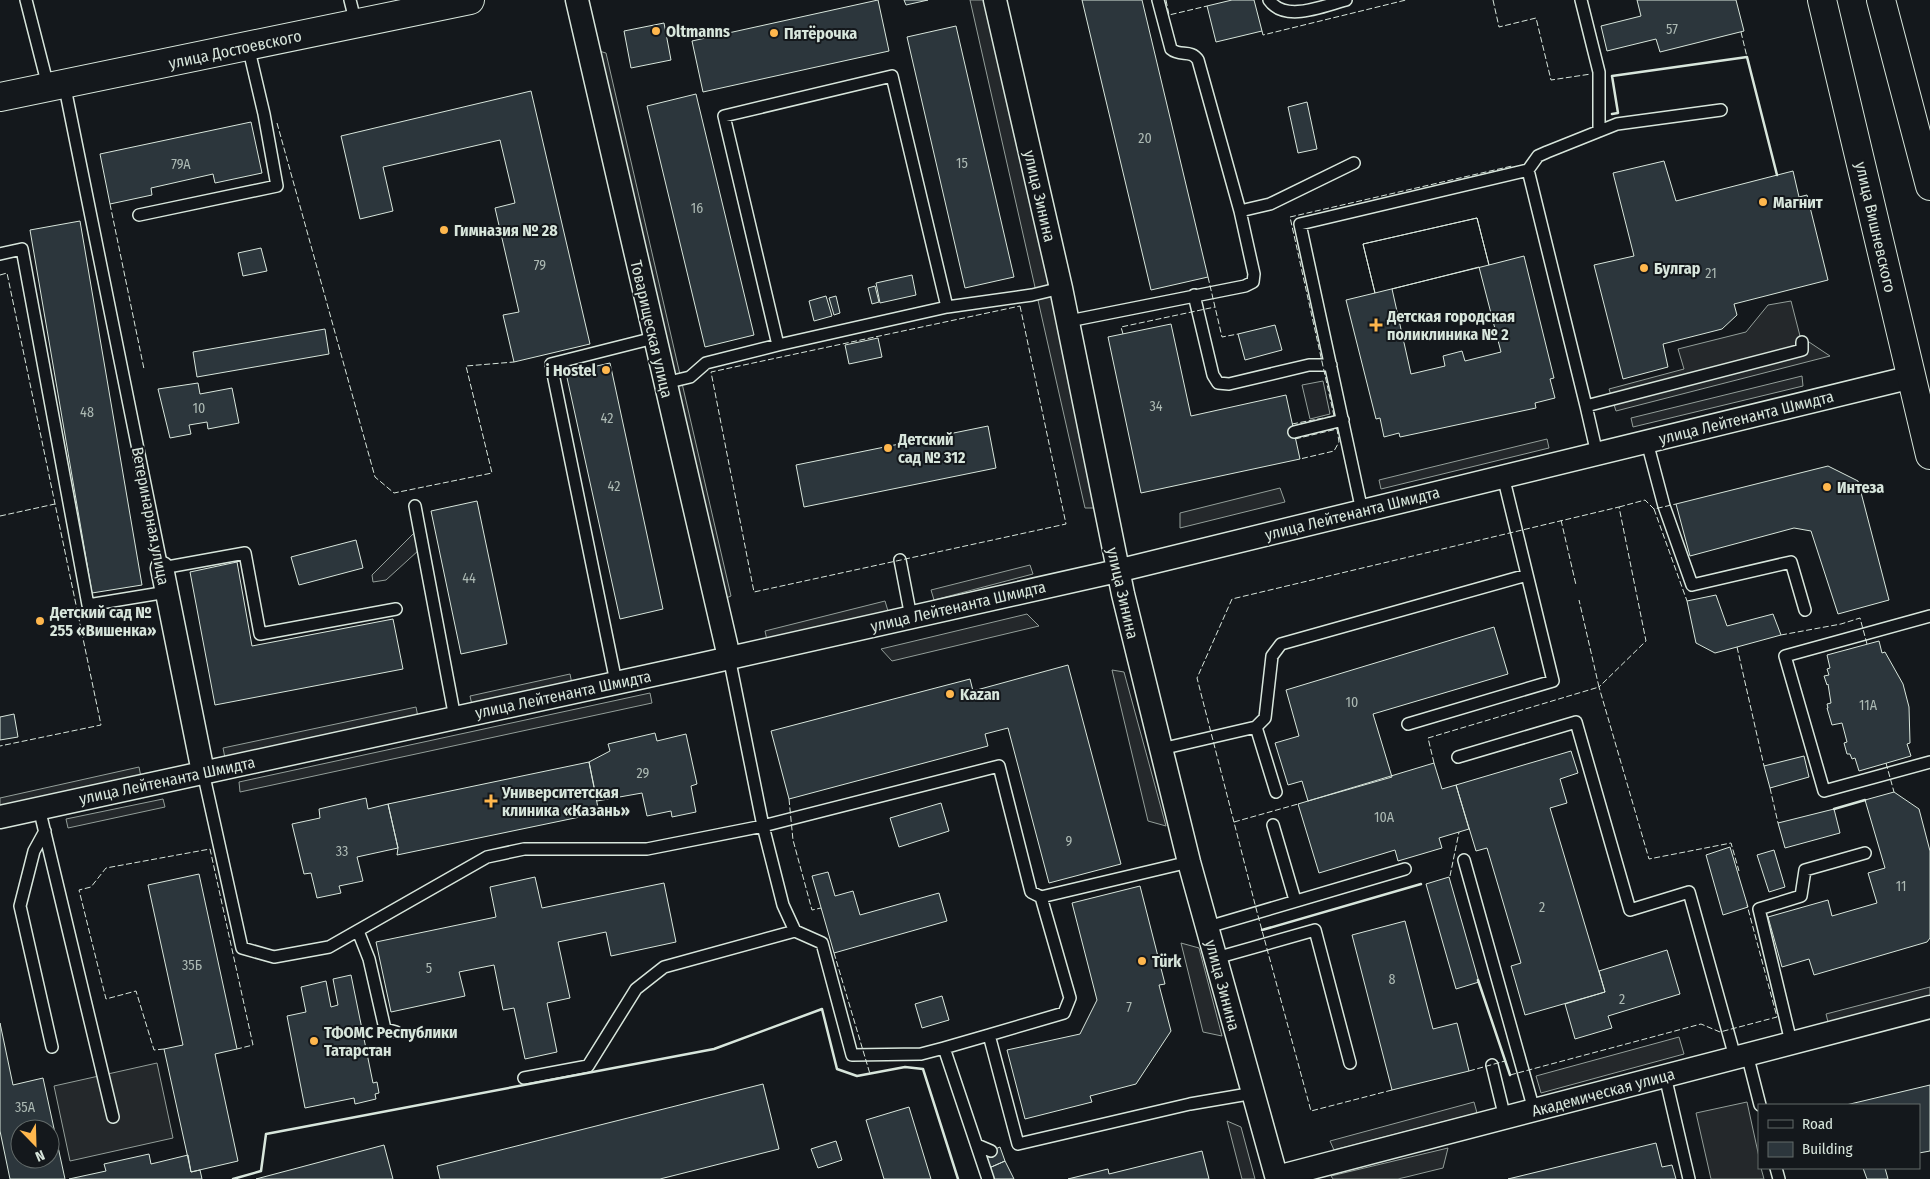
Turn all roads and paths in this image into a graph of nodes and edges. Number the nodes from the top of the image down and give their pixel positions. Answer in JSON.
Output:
{"nodes":[{"id":1,"x":26,"y":0,"type":"edge"},
{"id":2,"x":470,"y":0,"type":"edge"},
{"id":3,"x":577,"y":0,"type":"edge"},
{"id":4,"x":995,"y":0,"type":"edge"},
{"id":5,"x":1158,"y":0,"type":"edge"},
{"id":6,"x":1269,"y":0,"type":"edge"},
{"id":7,"x":1346,"y":0,"type":"edge"},
{"id":8,"x":1581,"y":0,"type":"edge"},
{"id":9,"x":1822,"y":0,"type":"edge"},
{"id":10,"x":1882,"y":0,"type":"edge"},
{"id":11,"x":353,"y":12,"type":"edge"},
{"id":12,"x":248,"y":46,"type":"junction"},
{"id":13,"x":56,"y":85,"type":"junction"},
{"id":14,"x":0,"y":97,"type":"edge"},
{"id":15,"x":1722,"y":110,"type":"dead end"},
{"id":16,"x":1599,"y":130,"type":"junction"},
{"id":17,"x":1354,"y":163,"type":"dead end"},
{"id":18,"x":1528,"y":170,"type":"junction"},
{"id":19,"x":1930,"y":186,"type":"edge"},
{"id":20,"x":1240,"y":211,"type":"junction"},
{"id":21,"x":139,"y":215,"type":"dead end"},
{"id":22,"x":0,"y":254,"type":"edge"},
{"id":23,"x":1061,"y":288,"type":"junction"},
{"id":24,"x":1194,"y":295,"type":"junction"},
{"id":25,"x":947,"y":307,"type":"junction"},
{"id":26,"x":1069,"y":321,"type":"junction"},
{"id":27,"x":654,"y":338,"type":"junction"},
{"id":28,"x":1802,"y":342,"type":"dead end"},
{"id":29,"x":778,"y":345,"type":"junction"},
{"id":30,"x":1330,"y":365,"type":"junction"},
{"id":31,"x":1912,"y":377,"type":"junction"},
{"id":32,"x":665,"y":383,"type":"junction"},
{"id":33,"x":1586,"y":406,"type":"junction"},
{"id":34,"x":1342,"y":420,"type":"junction"},
{"id":35,"x":1294,"y":432,"type":"dead end"},
{"id":36,"x":1646,"y":442,"type":"junction"},
{"id":37,"x":1597,"y":454,"type":"junction"},
{"id":38,"x":1930,"y":455,"type":"edge"},
{"id":39,"x":1503,"y":476,"type":"junction"},
{"id":40,"x":415,"y":506,"type":"dead end"},
{"id":41,"x":1362,"y":511,"type":"junction"},
{"id":42,"x":900,"y":560,"type":"dead end"},
{"id":43,"x":162,"y":568,"type":"junction"},
{"id":44,"x":1117,"y":571,"type":"junction"},
{"id":45,"x":1527,"y":575,"type":"junction"},
{"id":46,"x":167,"y":592,"type":"junction"},
{"id":47,"x":396,"y":609,"type":"dead end"},
{"id":48,"x":1805,"y":610,"type":"dead end"},
{"id":49,"x":1930,"y":616,"type":"edge"},
{"id":50,"x":911,"y":617,"type":"junction"},
{"id":51,"x":729,"y":657,"type":"junction"},
{"id":52,"x":616,"y":682,"type":"junction"},
{"id":53,"x":455,"y":718,"type":"junction"},
{"id":54,"x":1408,"y":724,"type":"dead end"},
{"id":55,"x":1256,"y":727,"type":"junction"},
{"id":56,"x":1161,"y":749,"type":"junction"},
{"id":57,"x":1458,"y":757,"type":"dead end"},
{"id":58,"x":1930,"y":762,"type":"edge"},
{"id":59,"x":203,"y":772,"type":"junction"},
{"id":60,"x":1276,"y":792,"type":"dead end"},
{"id":61,"x":39,"y":808,"type":"junction"},
{"id":62,"x":0,"y":817,"type":"edge"},
{"id":63,"x":1273,"y":825,"type":"dead end"},
{"id":64,"x":763,"y":826,"type":"junction"},
{"id":65,"x":45,"y":831,"type":"junction"},
{"id":66,"x":1865,"y":853,"type":"dead end"},
{"id":67,"x":1464,"y":860,"type":"dead end"},
{"id":68,"x":1189,"y":862,"type":"junction"},
{"id":69,"x":1405,"y":869,"type":"dead end"},
{"id":70,"x":1041,"y":897,"type":"junction"},
{"id":71,"x":1295,"y":900,"type":"junction"},
{"id":72,"x":1208,"y":928,"type":"junction"},
{"id":73,"x":358,"y":931,"type":"junction"},
{"id":74,"x":795,"y":931,"type":"junction"},
{"id":75,"x":1216,"y":958,"type":"junction"},
{"id":76,"x":1930,"y":1007,"type":"edge"},
{"id":77,"x":396,"y":1032,"type":"dead end"},
{"id":78,"x":989,"y":1035,"type":"junction"},
{"id":79,"x":1791,"y":1042,"type":"junction"},
{"id":80,"x":52,"y":1047,"type":"dead end"},
{"id":81,"x":944,"y":1048,"type":"junction"},
{"id":82,"x":1741,"y":1055,"type":"junction"},
{"id":83,"x":1350,"y":1063,"type":"dead end"},
{"id":84,"x":1492,"y":1065,"type":"dead end"},
{"id":85,"x":1665,"y":1076,"type":"junction"},
{"id":86,"x":524,"y":1078,"type":"dead end"},
{"id":87,"x":1254,"y":1093,"type":"junction"},
{"id":88,"x":1760,"y":1104,"type":"edge"},
{"id":89,"x":1534,"y":1110,"type":"junction"},
{"id":90,"x":113,"y":1117,"type":"dead end"},
{"id":91,"x":1505,"y":1118,"type":"junction"},
{"id":92,"x":977,"y":1145,"type":"junction"},
{"id":93,"x":991,"y":1151,"type":"dead end"},
{"id":94,"x":1277,"y":1178,"type":"edge"},
{"id":95,"x":988,"y":1179,"type":"edge"},
{"id":96,"x":1689,"y":1179,"type":"edge"}],
"edges":[{"from":1,"to":13,"type":"lane","name":"Ветеринарная улица"},
{"from":2,"to":11,"type":"main road","name":"улица Достоевского"},
{"from":3,"to":27,"type":"street","name":"Товарищеская улица"},
{"from":4,"to":23,"type":"street","name":"улица Зинина"},
{"from":5,"to":20,"type":"lane"},
{"from":6,"to":7,"type":"lane"},
{"from":8,"to":16,"type":"lane"},
{"from":9,"to":31,"type":"main road","name":"улица Вишневского"},
{"from":10,"to":19,"type":"main road"},
{"from":11,"to":12,"type":"main road","name":"улица Достоевского"},
{"from":12,"to":13,"type":"main road","name":"улица Достоевского"},
{"from":12,"to":21,"type":"lane"},
{"from":13,"to":14,"type":"main road","name":"улица Достоевского"},
{"from":13,"to":43,"type":"lane","name":"Ветеринарная улица"},
{"from":15,"to":16,"type":"lane"},
{"from":16,"to":18,"type":"lane"},
{"from":17,"to":20,"type":"lane"},
{"from":18,"to":30,"type":"lane"},
{"from":18,"to":33,"type":"lane"},
{"from":20,"to":24,"type":"lane"},
{"from":22,"to":46,"type":"lane"},
{"from":23,"to":25,"type":"lane"},
{"from":23,"to":26,"type":"street","name":"улица Зинина"},
{"from":24,"to":26,"type":"lane"},
{"from":24,"to":30,"type":"lane"},
{"from":25,"to":29,"type":"lane"},
{"from":25,"to":29,"type":"lane"},
{"from":26,"to":44,"type":"street","name":"улица Зинина"},
{"from":27,"to":32,"type":"street","name":"Товарищеская улица"},
{"from":27,"to":52,"type":"lane"},
{"from":28,"to":33,"type":"lane"},
{"from":29,"to":32,"type":"lane"},
{"from":30,"to":34,"type":"lane"},
{"from":31,"to":36,"type":"street","name":"улица Лейтенанта Шмидта"},
{"from":31,"to":38,"type":"main road","name":"улица Вишневского"},
{"from":32,"to":51,"type":"street","name":"Товарищеская улица"},
{"from":33,"to":37,"type":"lane"},
{"from":34,"to":35,"type":"lane"},
{"from":34,"to":41,"type":"lane"},
{"from":36,"to":37,"type":"street","name":"улица Лейтенанта Шмидта"},
{"from":36,"to":48,"type":"lane"},
{"from":37,"to":39,"type":"street","name":"улица Лейтенанта Шмидта"},
{"from":39,"to":41,"type":"street","name":"улица Лейтенанта Шмидта"},
{"from":39,"to":45,"type":"lane"},
{"from":40,"to":53,"type":"lane"},
{"from":41,"to":44,"type":"street","name":"улица Лейтенанта Шмидта"},
{"from":42,"to":50,"type":"lane"},
{"from":43,"to":46,"type":"street","name":"Ветеринарная улица"},
{"from":43,"to":47,"type":"lane"},
{"from":44,"to":50,"type":"street","name":"улица Лейтенанта Шмидта"},
{"from":44,"to":56,"type":"street","name":"улица Зинина"},
{"from":45,"to":54,"type":"lane"},
{"from":45,"to":55,"type":"lane"},
{"from":46,"to":59,"type":"street","name":"Ветеринарная улица"},
{"from":49,"to":58,"type":"lane"},
{"from":50,"to":51,"type":"street","name":"улица Лейтенанта Шмидта"},
{"from":51,"to":52,"type":"street","name":"улица Лейтенанта Шмидта"},
{"from":51,"to":64,"type":"lane"},
{"from":52,"to":53,"type":"street","name":"улица Лейтенанта Шмидта"},
{"from":53,"to":59,"type":"street","name":"улица Лейтенанта Шмидта"},
{"from":55,"to":56,"type":"lane"},
{"from":55,"to":60,"type":"lane"},
{"from":56,"to":68,"type":"street","name":"улица Зинина"},
{"from":57,"to":82,"type":"lane"},
{"from":59,"to":61,"type":"street","name":"улица Лейтенанта Шмидта"},
{"from":59,"to":73,"type":"lane","name":"Ветеринарная улица"},
{"from":61,"to":62,"type":"street","name":"улица Лейтенанта Шмидта"},
{"from":61,"to":65,"type":"lane"},
{"from":63,"to":71,"type":"lane"},
{"from":64,"to":70,"type":"lane"},
{"from":64,"to":73,"type":"lane"},
{"from":64,"to":74,"type":"lane"},
{"from":65,"to":80,"type":"lane"},
{"from":65,"to":90,"type":"lane"},
{"from":66,"to":79,"type":"lane"},
{"from":67,"to":89,"type":"lane"},
{"from":68,"to":70,"type":"lane"},
{"from":68,"to":72,"type":"street","name":"улица Зинина"},
{"from":69,"to":71,"type":"lane"},
{"from":70,"to":78,"type":"lane"},
{"from":71,"to":72,"type":"lane"},
{"from":72,"to":75,"type":"street","name":"улица Зинина"},
{"from":73,"to":77,"type":"lane"},
{"from":74,"to":81,"type":"lane"},
{"from":74,"to":86,"type":"lane"},
{"from":75,"to":83,"type":"lane"},
{"from":75,"to":87,"type":"street","name":"улица Зинина"},
{"from":76,"to":79,"type":"street","name":"Академическая улица"},
{"from":78,"to":81,"type":"lane"},
{"from":78,"to":87,"type":"lane"},
{"from":79,"to":82,"type":"street","name":"Академическая улица"},
{"from":81,"to":92,"type":"lane"},
{"from":82,"to":85,"type":"street","name":"Академическая улица"},
{"from":82,"to":88,"type":"lane"},
{"from":84,"to":91,"type":"lane"},
{"from":85,"to":89,"type":"street","name":"Академическая улица"},
{"from":85,"to":96,"type":"lane"},
{"from":87,"to":94,"type":"street","name":"улица Зинина"},
{"from":89,"to":91,"type":"street","name":"Академическая улица"},
{"from":91,"to":94,"type":"street","name":"Академическая улица"},
{"from":92,"to":93,"type":"lane"},
{"from":92,"to":95,"type":"lane"}]}
